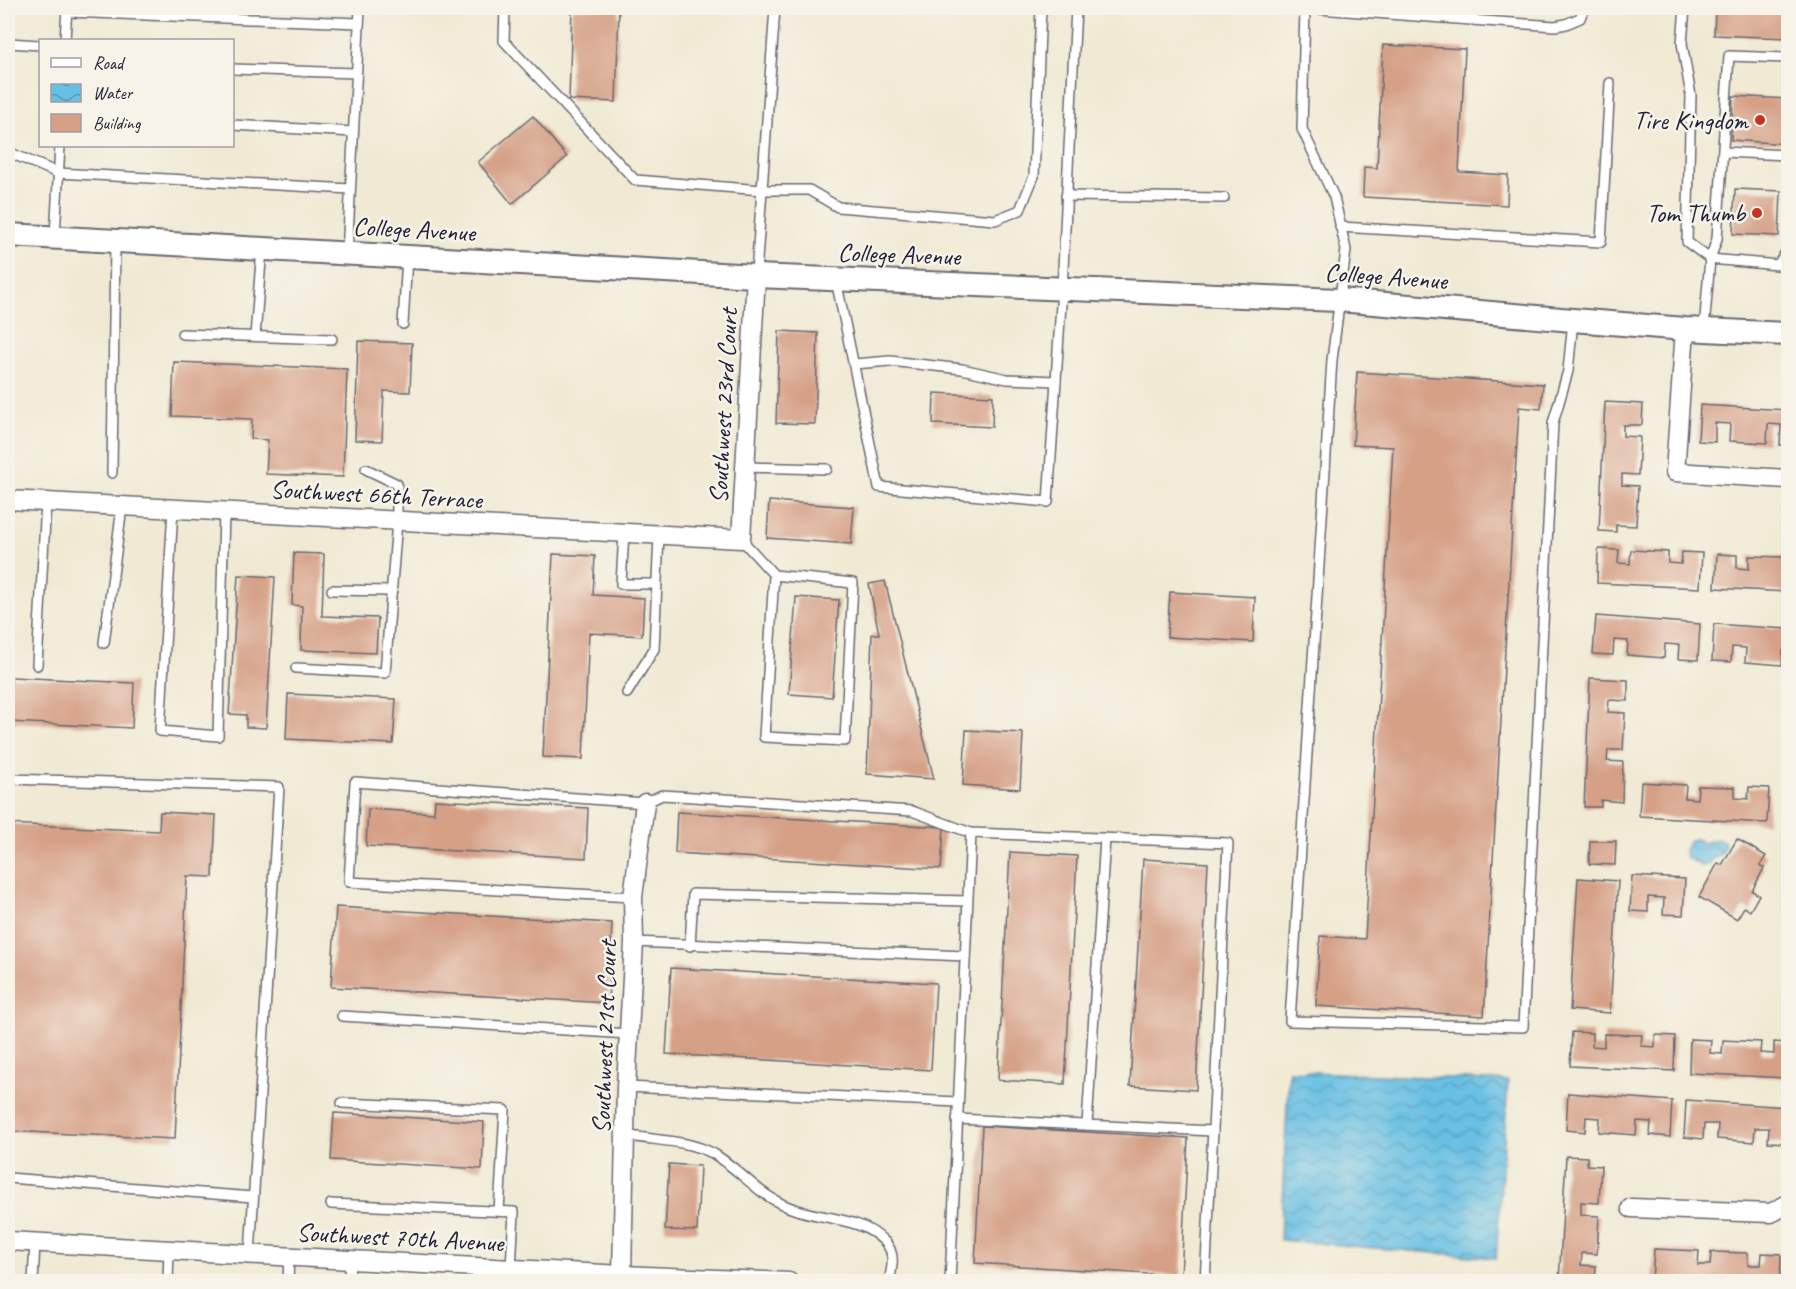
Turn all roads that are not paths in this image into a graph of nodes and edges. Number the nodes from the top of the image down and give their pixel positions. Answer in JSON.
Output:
{"nodes":[{"id":1,"x":360,"y":8,"type":"edge"},
{"id":2,"x":505,"y":8,"type":"edge"},
{"id":3,"x":775,"y":8,"type":"edge"},
{"id":4,"x":1041,"y":8,"type":"edge"},
{"id":5,"x":1076,"y":8,"type":"edge"},
{"id":6,"x":1305,"y":8,"type":"edge"},
{"id":7,"x":1584,"y":8,"type":"edge"},
{"id":8,"x":1685,"y":8,"type":"edge"},
{"id":9,"x":67,"y":10,"type":"edge"},
{"id":10,"x":359,"y":23,"type":"junction"},
{"id":11,"x":65,"y":39,"type":"edge"},
{"id":12,"x":8,"y":43,"type":"edge"},
{"id":13,"x":39,"y":45,"type":"edge"},
{"id":14,"x":1788,"y":58,"type":"edge"},
{"id":15,"x":234,"y":69,"type":"edge"},
{"id":16,"x":356,"y":72,"type":"junction"},
{"id":17,"x":1610,"y":83,"type":"dead end"},
{"id":18,"x":234,"y":125,"type":"edge"},
{"id":19,"x":353,"y":132,"type":"junction"},
{"id":20,"x":60,"y":147,"type":"edge"},
{"id":21,"x":8,"y":152,"type":"edge"},
{"id":22,"x":1723,"y":152,"type":"junction"},
{"id":23,"x":1788,"y":155,"type":"edge"},
{"id":24,"x":58,"y":173,"type":"junction"},
{"id":25,"x":350,"y":189,"type":"junction"},
{"id":26,"x":762,"y":190,"type":"junction"},
{"id":27,"x":1066,"y":196,"type":"junction"},
{"id":28,"x":1224,"y":198,"type":"dead end"},
{"id":29,"x":1340,"y":227,"type":"junction"},
{"id":30,"x":8,"y":235,"type":"edge"},
{"id":31,"x":55,"y":238,"type":"junction"},
{"id":32,"x":115,"y":241,"type":"junction"},
{"id":33,"x":262,"y":249,"type":"junction"},
{"id":34,"x":1788,"y":249,"type":"edge"},
{"id":35,"x":347,"y":254,"type":"junction"},
{"id":36,"x":407,"y":257,"type":"junction"},
{"id":37,"x":1710,"y":259,"type":"junction"},
{"id":38,"x":756,"y":276,"type":"junction"},
{"id":39,"x":836,"y":280,"type":"junction"},
{"id":40,"x":1062,"y":289,"type":"junction"},
{"id":41,"x":1340,"y":300,"type":"junction"},
{"id":42,"x":1573,"y":320,"type":"junction"},
{"id":43,"x":403,"y":324,"type":"dead end"},
{"id":44,"x":1695,"y":329,"type":"junction"},
{"id":45,"x":182,"y":334,"type":"dead end"},
{"id":46,"x":1788,"y":334,"type":"edge"},
{"id":47,"x":255,"y":336,"type":"junction"},
{"id":48,"x":332,"y":339,"type":"dead end"},
{"id":49,"x":854,"y":364,"type":"junction"},
{"id":50,"x":1056,"y":381,"type":"junction"},
{"id":51,"x":745,"y":467,"type":"junction"},
{"id":52,"x":366,"y":469,"type":"dead end"},
{"id":53,"x":827,"y":469,"type":"dead end"},
{"id":54,"x":112,"y":473,"type":"dead end"},
{"id":55,"x":1788,"y":479,"type":"edge"},
{"id":56,"x":8,"y":500,"type":"edge"},
{"id":57,"x":46,"y":502,"type":"junction"},
{"id":58,"x":122,"y":507,"type":"junction"},
{"id":59,"x":173,"y":509,"type":"junction"},
{"id":60,"x":225,"y":512,"type":"junction"},
{"id":61,"x":398,"y":521,"type":"junction"},
{"id":62,"x":624,"y":533,"type":"junction"},
{"id":63,"x":659,"y":535,"type":"junction"},
{"id":64,"x":741,"y":539,"type":"junction"},
{"id":65,"x":774,"y":575,"type":"junction"},
{"id":66,"x":656,"y":584,"type":"junction"},
{"id":67,"x":332,"y":590,"type":"dead end"},
{"id":68,"x":392,"y":591,"type":"junction"},
{"id":69,"x":104,"y":643,"type":"dead end"},
{"id":70,"x":37,"y":665,"type":"dead end"},
{"id":71,"x":296,"y":668,"type":"dead end"},
{"id":72,"x":627,"y":693,"type":"dead end"},
{"id":73,"x":8,"y":779,"type":"edge"},
{"id":74,"x":645,"y":803,"type":"junction"},
{"id":75,"x":970,"y":833,"type":"junction"},
{"id":76,"x":1105,"y":838,"type":"junction"},
{"id":77,"x":633,"y":897,"type":"junction"},
{"id":78,"x":967,"y":901,"type":"junction"},
{"id":79,"x":634,"y":942,"type":"junction"},
{"id":80,"x":690,"y":946,"type":"junction"},
{"id":81,"x":965,"y":956,"type":"junction"},
{"id":82,"x":342,"y":1016,"type":"dead end"},
{"id":83,"x":629,"y":1034,"type":"junction"},
{"id":84,"x":626,"y":1087,"type":"junction"},
{"id":85,"x":958,"y":1102,"type":"junction"},
{"id":86,"x":342,"y":1103,"type":"dead end"},
{"id":87,"x":957,"y":1119,"type":"junction"},
{"id":88,"x":1087,"y":1125,"type":"junction"},
{"id":89,"x":1213,"y":1131,"type":"junction"},
{"id":90,"x":625,"y":1136,"type":"junction"},
{"id":91,"x":8,"y":1178,"type":"edge"},
{"id":92,"x":253,"y":1197,"type":"junction"},
{"id":93,"x":331,"y":1204,"type":"dead end"},
{"id":94,"x":1788,"y":1204,"type":"edge"},
{"id":95,"x":1631,"y":1208,"type":"dead end"},
{"id":96,"x":499,"y":1211,"type":"junction"},
{"id":97,"x":8,"y":1241,"type":"edge"},
{"id":98,"x":35,"y":1243,"type":"junction"},
{"id":99,"x":170,"y":1250,"type":"junction"},
{"id":100,"x":250,"y":1254,"type":"junction"},
{"id":101,"x":289,"y":1256,"type":"junction"},
{"id":102,"x":350,"y":1260,"type":"junction"},
{"id":103,"x":511,"y":1268,"type":"junction"},
{"id":104,"x":622,"y":1275,"type":"junction"},
{"id":105,"x":597,"y":1277,"type":"edge"},
{"id":106,"x":33,"y":1281,"type":"edge"},
{"id":107,"x":168,"y":1281,"type":"edge"},
{"id":108,"x":288,"y":1281,"type":"edge"},
{"id":109,"x":349,"y":1281,"type":"edge"},
{"id":110,"x":779,"y":1281,"type":"edge"},
{"id":111,"x":889,"y":1281,"type":"edge"},
{"id":112,"x":950,"y":1281,"type":"edge"},
{"id":113,"x":1205,"y":1281,"type":"edge"}],
"edges":[{"from":1,"to":10,"type":"lane"},
{"from":2,"to":26,"type":"lane"},
{"from":3,"to":26,"type":"lane"},
{"from":4,"to":26,"type":"lane"},
{"from":5,"to":27,"type":"lane"},
{"from":6,"to":7,"type":"lane"},
{"from":6,"to":29,"type":"lane"},
{"from":8,"to":37,"type":"lane"},
{"from":9,"to":10,"type":"lane"},
{"from":9,"to":11,"type":"lane"},
{"from":10,"to":16,"type":"lane"},
{"from":12,"to":13,"type":"lane"},
{"from":14,"to":22,"type":"lane"},
{"from":15,"to":16,"type":"lane"},
{"from":16,"to":19,"type":"lane"},
{"from":17,"to":29,"type":"lane"},
{"from":18,"to":19,"type":"lane"},
{"from":19,"to":25,"type":"lane"},
{"from":20,"to":24,"type":"lane"},
{"from":21,"to":24,"type":"lane"},
{"from":22,"to":23,"type":"lane"},
{"from":22,"to":37,"type":"lane"},
{"from":24,"to":25,"type":"lane"},
{"from":24,"to":31,"type":"lane"},
{"from":25,"to":35,"type":"lane"},
{"from":26,"to":38,"type":"lane"},
{"from":27,"to":28,"type":"lane"},
{"from":27,"to":40,"type":"lane"},
{"from":29,"to":41,"type":"lane"},
{"from":30,"to":31,"type":"street","name":"College Avenue"},
{"from":31,"to":32,"type":"street","name":"College Avenue"},
{"from":32,"to":33,"type":"street","name":"College Avenue"},
{"from":32,"to":54,"type":"lane"},
{"from":33,"to":35,"type":"street","name":"College Avenue"},
{"from":33,"to":47,"type":"lane"},
{"from":34,"to":37,"type":"lane"},
{"from":35,"to":36,"type":"street","name":"College Avenue"},
{"from":36,"to":38,"type":"street","name":"College Avenue"},
{"from":36,"to":43,"type":"lane"},
{"from":37,"to":44,"type":"lane"},
{"from":38,"to":39,"type":"street","name":"College Avenue"},
{"from":38,"to":51,"type":"street","name":"Southwest 23rd Court"},
{"from":39,"to":40,"type":"street","name":"College Avenue"},
{"from":39,"to":49,"type":"lane"},
{"from":40,"to":41,"type":"street","name":"College Avenue"},
{"from":40,"to":50,"type":"lane"},
{"from":41,"to":42,"type":"street","name":"College Avenue"},
{"from":41,"to":42,"type":"lane"},
{"from":42,"to":44,"type":"street","name":"College Avenue"},
{"from":44,"to":46,"type":"street","name":"College Avenue"},
{"from":44,"to":55,"type":"street"},
{"from":45,"to":47,"type":"lane"},
{"from":47,"to":48,"type":"lane"},
{"from":49,"to":50,"type":"lane"},
{"from":49,"to":50,"type":"lane"},
{"from":51,"to":53,"type":"lane"},
{"from":51,"to":64,"type":"street","name":"Southwest 23rd Court"},
{"from":52,"to":61,"type":"lane"},
{"from":56,"to":57,"type":"street","name":"Southwest 66th Terrace"},
{"from":57,"to":58,"type":"street","name":"Southwest 66th Terrace"},
{"from":57,"to":70,"type":"lane"},
{"from":58,"to":59,"type":"street","name":"Southwest 66th Terrace"},
{"from":58,"to":69,"type":"lane"},
{"from":59,"to":60,"type":"street","name":"Southwest 66th Terrace"},
{"from":59,"to":60,"type":"lane"},
{"from":60,"to":61,"type":"street","name":"Southwest 66th Terrace"},
{"from":61,"to":62,"type":"street","name":"Southwest 66th Terrace"},
{"from":61,"to":68,"type":"lane"},
{"from":62,"to":63,"type":"street","name":"Southwest 66th Terrace"},
{"from":62,"to":66,"type":"lane"},
{"from":63,"to":64,"type":"street","name":"Southwest 66th Terrace"},
{"from":63,"to":66,"type":"lane"},
{"from":64,"to":65,"type":"lane"},
{"from":65,"to":65,"type":"lane"},
{"from":66,"to":72,"type":"lane"},
{"from":67,"to":68,"type":"lane"},
{"from":68,"to":71,"type":"lane"},
{"from":73,"to":92,"type":"lane"},
{"from":74,"to":75,"type":"lane"},
{"from":74,"to":77,"type":"street","name":"Southwest 21st Court"},
{"from":74,"to":77,"type":"lane"},
{"from":75,"to":76,"type":"lane"},
{"from":75,"to":78,"type":"lane"},
{"from":76,"to":88,"type":"lane"},
{"from":76,"to":89,"type":"lane"},
{"from":77,"to":79,"type":"street","name":"Southwest 21st Court"},
{"from":78,"to":80,"type":"lane"},
{"from":78,"to":81,"type":"lane"},
{"from":79,"to":80,"type":"lane"},
{"from":79,"to":83,"type":"street","name":"Southwest 21st Court"},
{"from":80,"to":81,"type":"lane"},
{"from":81,"to":85,"type":"lane"},
{"from":82,"to":83,"type":"lane"},
{"from":83,"to":84,"type":"street","name":"Southwest 21st Court"},
{"from":84,"to":85,"type":"lane"},
{"from":84,"to":90,"type":"street","name":"Southwest 21st Court"},
{"from":85,"to":87,"type":"lane"},
{"from":86,"to":96,"type":"lane"},
{"from":87,"to":88,"type":"lane"},
{"from":87,"to":112,"type":"lane"},
{"from":88,"to":89,"type":"lane"},
{"from":89,"to":113,"type":"lane"},
{"from":90,"to":104,"type":"street","name":"Southwest 21st Court"},
{"from":90,"to":111,"type":"lane"},
{"from":91,"to":92,"type":"lane"},
{"from":92,"to":100,"type":"lane"},
{"from":93,"to":96,"type":"lane"},
{"from":94,"to":95,"type":"street"},
{"from":96,"to":103,"type":"lane"},
{"from":97,"to":98,"type":"street","name":"Southwest 70th Avenue"},
{"from":98,"to":99,"type":"street","name":"Southwest 70th Avenue"},
{"from":98,"to":106,"type":"lane"},
{"from":99,"to":100,"type":"street","name":"Southwest 70th Avenue"},
{"from":99,"to":107,"type":"lane"},
{"from":100,"to":101,"type":"street","name":"Southwest 70th Avenue"},
{"from":101,"to":102,"type":"street","name":"Southwest 70th Avenue"},
{"from":101,"to":108,"type":"lane"},
{"from":102,"to":103,"type":"street","name":"Southwest 70th Avenue"},
{"from":102,"to":109,"type":"lane"},
{"from":103,"to":105,"type":"street","name":"Southwest 70th Avenue"},
{"from":104,"to":105,"type":"street","name":"Southwest 70th Avenue"},
{"from":104,"to":110,"type":"street","name":"Southwest 70th Avenue"}]}
